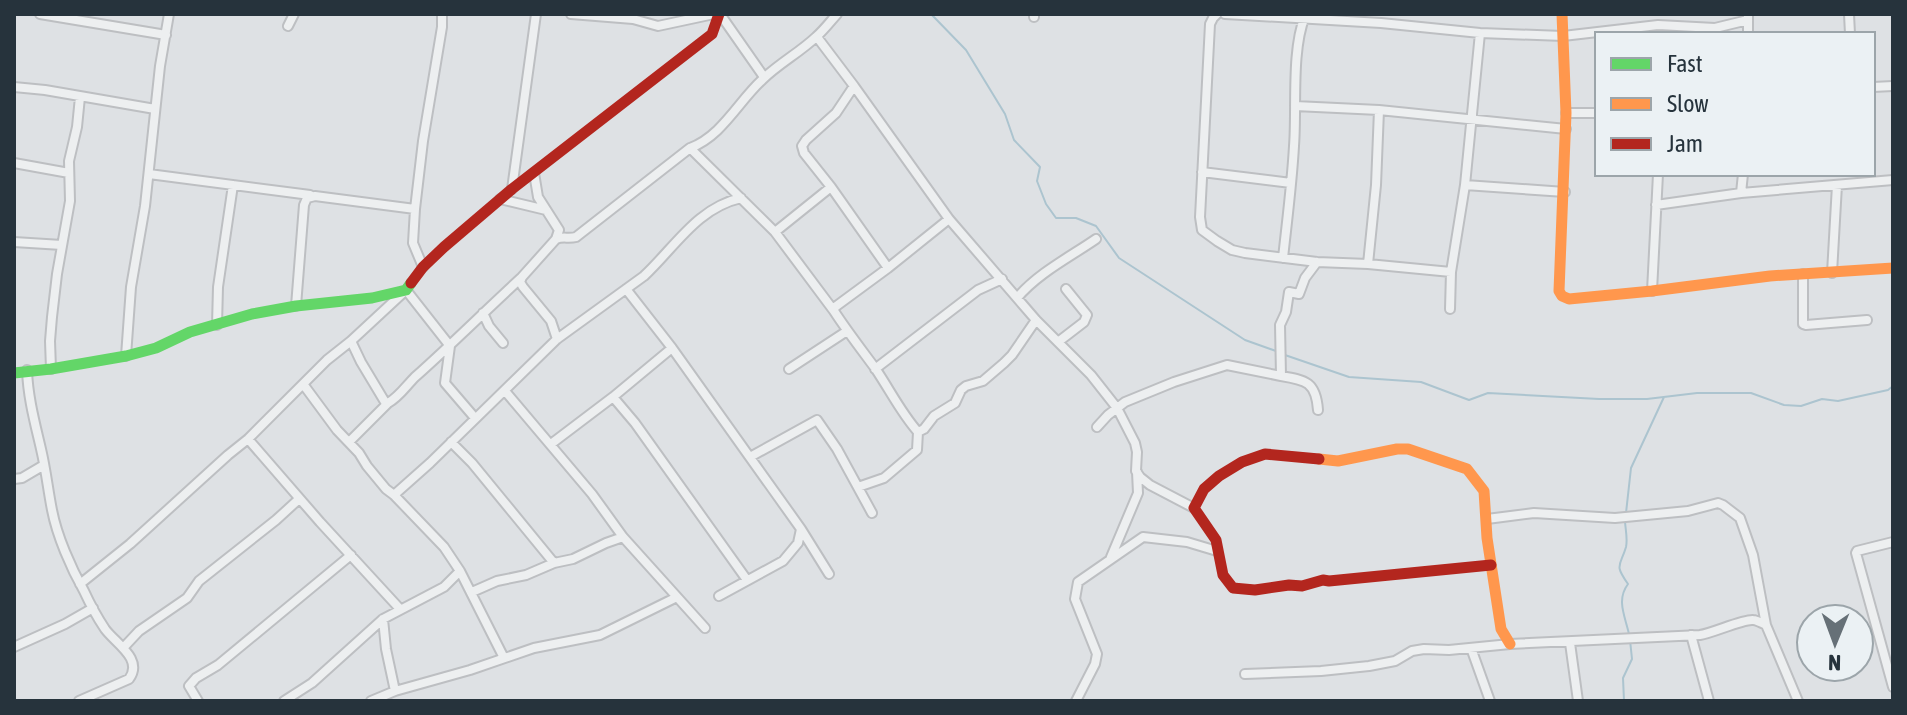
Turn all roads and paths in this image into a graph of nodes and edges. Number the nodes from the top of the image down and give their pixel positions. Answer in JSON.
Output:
{"nodes":[{"id":1,"x":40,"y":14,"type":"edge"},
{"id":2,"x":169,"y":14,"type":"edge"},
{"id":3,"x":294,"y":14,"type":"edge"},
{"id":4,"x":442,"y":14,"type":"edge"},
{"id":5,"x":536,"y":14,"type":"edge"},
{"id":6,"x":571,"y":14,"type":"edge"},
{"id":7,"x":717,"y":14,"type":"edge"},
{"id":8,"x":837,"y":14,"type":"edge"},
{"id":9,"x":1217,"y":14,"type":"edge"},
{"id":10,"x":1225,"y":14,"type":"edge"},
{"id":11,"x":1562,"y":14,"type":"edge"},
{"id":12,"x":597,"y":15,"type":"edge"},
{"id":13,"x":1305,"y":16,"type":"edge"},
{"id":14,"x":1748,"y":17,"type":"edge"},
{"id":15,"x":1382,"y":19,"type":"edge"},
{"id":16,"x":288,"y":26,"type":"dead end"},
{"id":17,"x":1658,"y":30,"type":"edge"},
{"id":18,"x":1626,"y":32,"type":"edge"},
{"id":19,"x":1480,"y":33,"type":"junction"},
{"id":20,"x":1595,"y":34,"type":"edge"},
{"id":21,"x":166,"y":35,"type":"junction"},
{"id":22,"x":1563,"y":36,"type":"junction"},
{"id":23,"x":817,"y":37,"type":"junction"},
{"id":24,"x":764,"y":77,"type":"junction"},
{"id":25,"x":854,"y":86,"type":"junction"},
{"id":26,"x":14,"y":87,"type":"edge"},
{"id":27,"x":80,"y":97,"type":"junction"},
{"id":28,"x":1295,"y":106,"type":"junction"},
{"id":29,"x":155,"y":109,"type":"junction"},
{"id":30,"x":1379,"y":110,"type":"junction"},
{"id":31,"x":1566,"y":113,"type":"junction"},
{"id":32,"x":1595,"y":113,"type":"edge"},
{"id":33,"x":1470,"y":119,"type":"junction"},
{"id":34,"x":1566,"y":129,"type":"junction"},
{"id":35,"x":690,"y":148,"type":"junction"},
{"id":36,"x":14,"y":163,"type":"edge"},
{"id":37,"x":1202,"y":172,"type":"junction"},
{"id":38,"x":69,"y":173,"type":"junction"},
{"id":39,"x":534,"y":173,"type":"junction"},
{"id":40,"x":149,"y":174,"type":"junction"},
{"id":41,"x":1658,"y":176,"type":"edge"},
{"id":42,"x":1743,"y":176,"type":"edge"},
{"id":43,"x":1893,"y":180,"type":"edge"},
{"id":44,"x":1291,"y":183,"type":"junction"},
{"id":45,"x":233,"y":185,"type":"junction"},
{"id":46,"x":1465,"y":185,"type":"junction"},
{"id":47,"x":1837,"y":185,"type":"junction"},
{"id":48,"x":831,"y":187,"type":"junction"},
{"id":49,"x":512,"y":189,"type":"junction"},
{"id":50,"x":1565,"y":192,"type":"junction"},
{"id":51,"x":1741,"y":193,"type":"junction"},
{"id":52,"x":315,"y":196,"type":"junction"},
{"id":53,"x":741,"y":198,"type":"junction"},
{"id":54,"x":500,"y":199,"type":"junction"},
{"id":55,"x":1656,"y":205,"type":"junction"},
{"id":56,"x":415,"y":209,"type":"junction"},
{"id":57,"x":546,"y":210,"type":"junction"},
{"id":58,"x":949,"y":219,"type":"junction"},
{"id":59,"x":775,"y":232,"type":"junction"},
{"id":60,"x":559,"y":235,"type":"junction"},
{"id":61,"x":1096,"y":239,"type":"dead end"},
{"id":62,"x":14,"y":242,"type":"edge"},
{"id":63,"x":62,"y":245,"type":"junction"},
{"id":64,"x":1283,"y":258,"type":"junction"},
{"id":65,"x":1317,"y":262,"type":"junction"},
{"id":66,"x":1368,"y":264,"type":"junction"},
{"id":67,"x":423,"y":267,"type":"junction"},
{"id":68,"x":888,"y":268,"type":"junction"},
{"id":69,"x":1893,"y":268,"type":"edge"},
{"id":70,"x":1451,"y":272,"type":"junction"},
{"id":71,"x":1832,"y":273,"type":"junction"},
{"id":72,"x":1803,"y":274,"type":"junction"},
{"id":73,"x":522,"y":277,"type":"junction"},
{"id":74,"x":1002,"y":279,"type":"junction"},
{"id":75,"x":626,"y":289,"type":"junction"},
{"id":76,"x":1066,"y":289,"type":"dead end"},
{"id":77,"x":406,"y":290,"type":"junction"},
{"id":78,"x":1652,"y":291,"type":"junction"},
{"id":79,"x":1017,"y":298,"type":"junction"},
{"id":80,"x":296,"y":306,"type":"junction"},
{"id":81,"x":1450,"y":309,"type":"dead end"},
{"id":82,"x":834,"y":311,"type":"junction"},
{"id":83,"x":483,"y":313,"type":"junction"},
{"id":84,"x":1036,"y":320,"type":"junction"},
{"id":85,"x":1867,"y":320,"type":"dead end"},
{"id":86,"x":217,"y":325,"type":"junction"},
{"id":87,"x":847,"y":331,"type":"junction"},
{"id":88,"x":557,"y":339,"type":"junction"},
{"id":89,"x":351,"y":341,"type":"junction"},
{"id":90,"x":1058,"y":342,"type":"junction"},
{"id":91,"x":503,"y":343,"type":"dead end"},
{"id":92,"x":450,"y":346,"type":"junction"},
{"id":93,"x":672,"y":348,"type":"junction"},
{"id":94,"x":126,"y":356,"type":"junction"},
{"id":95,"x":51,"y":369,"type":"junction"},
{"id":96,"x":789,"y":369,"type":"dead end"},
{"id":97,"x":875,"y":369,"type":"junction"},
{"id":98,"x":27,"y":370,"type":"junction"},
{"id":99,"x":14,"y":373,"type":"edge"},
{"id":100,"x":1281,"y":376,"type":"junction"},
{"id":101,"x":303,"y":384,"type":"junction"},
{"id":102,"x":505,"y":391,"type":"junction"},
{"id":103,"x":613,"y":397,"type":"junction"},
{"id":104,"x":388,"y":403,"type":"junction"},
{"id":105,"x":1117,"y":408,"type":"junction"},
{"id":106,"x":1318,"y":410,"type":"dead end"},
{"id":107,"x":475,"y":418,"type":"junction"},
{"id":108,"x":1097,"y":427,"type":"dead end"},
{"id":109,"x":918,"y":432,"type":"junction"},
{"id":110,"x":248,"y":439,"type":"junction"},
{"id":111,"x":349,"y":442,"type":"junction"},
{"id":112,"x":451,"y":442,"type":"junction"},
{"id":113,"x":551,"y":444,"type":"junction"},
{"id":114,"x":750,"y":457,"type":"junction"},
{"id":115,"x":44,"y":465,"type":"junction"},
{"id":116,"x":1136,"y":471,"type":"junction"},
{"id":117,"x":14,"y":479,"type":"edge"},
{"id":118,"x":858,"y":487,"type":"junction"},
{"id":119,"x":394,"y":495,"type":"junction"},
{"id":120,"x":299,"y":499,"type":"junction"},
{"id":121,"x":1194,"y":508,"type":"junction"},
{"id":122,"x":872,"y":513,"type":"dead end"},
{"id":123,"x":1487,"y":519,"type":"junction"},
{"id":124,"x":801,"y":529,"type":"junction"},
{"id":125,"x":623,"y":537,"type":"junction"},
{"id":126,"x":1893,"y":542,"type":"edge"},
{"id":127,"x":1217,"y":551,"type":"junction"},
{"id":128,"x":351,"y":555,"type":"junction"},
{"id":129,"x":1110,"y":559,"type":"junction"},
{"id":130,"x":554,"y":563,"type":"junction"},
{"id":131,"x":1491,"y":565,"type":"junction"},
{"id":132,"x":460,"y":571,"type":"junction"},
{"id":133,"x":829,"y":574,"type":"dead end"},
{"id":134,"x":747,"y":580,"type":"junction"},
{"id":135,"x":80,"y":584,"type":"junction"},
{"id":136,"x":472,"y":592,"type":"junction"},
{"id":137,"x":719,"y":596,"type":"dead end"},
{"id":138,"x":677,"y":597,"type":"junction"},
{"id":139,"x":93,"y":608,"type":"junction"},
{"id":140,"x":400,"y":609,"type":"junction"},
{"id":141,"x":383,"y":619,"type":"junction"},
{"id":142,"x":1766,"y":625,"type":"junction"},
{"id":143,"x":705,"y":628,"type":"dead end"},
{"id":144,"x":1691,"y":635,"type":"junction"},
{"id":145,"x":1570,"y":643,"type":"junction"},
{"id":146,"x":1510,"y":644,"type":"junction"},
{"id":147,"x":14,"y":647,"type":"edge"},
{"id":148,"x":124,"y":647,"type":"junction"},
{"id":149,"x":1471,"y":648,"type":"junction"},
{"id":150,"x":504,"y":658,"type":"junction"},
{"id":151,"x":1892,"y":671,"type":"edge"},
{"id":152,"x":1245,"y":674,"type":"dead end"},
{"id":153,"x":1893,"y":687,"type":"edge"},
{"id":154,"x":395,"y":691,"type":"junction"},
{"id":155,"x":79,"y":701,"type":"edge"},
{"id":156,"x":198,"y":701,"type":"edge"},
{"id":157,"x":284,"y":701,"type":"edge"},
{"id":158,"x":371,"y":701,"type":"edge"},
{"id":159,"x":1076,"y":701,"type":"edge"},
{"id":160,"x":1490,"y":701,"type":"edge"},
{"id":161,"x":1578,"y":701,"type":"edge"},
{"id":162,"x":1709,"y":701,"type":"edge"},
{"id":163,"x":1798,"y":701,"type":"edge"}],
"edges":[{"from":1,"to":21,"type":"street"},
{"from":2,"to":21,"type":"street"},
{"from":3,"to":16,"type":"street"},
{"from":4,"to":56,"type":"street"},
{"from":5,"to":49,"type":"street"},
{"from":6,"to":12,"type":"street"},
{"from":7,"to":12,"type":"street"},
{"from":7,"to":24,"type":"street"},
{"from":7,"to":39,"type":"street"},
{"from":8,"to":23,"type":"street"},
{"from":9,"to":37,"type":"street"},
{"from":10,"to":13,"type":"street"},
{"from":11,"to":22,"type":"street"},
{"from":13,"to":15,"type":"street"},
{"from":13,"to":28,"type":"street"},
{"from":14,"to":17,"type":"street"},
{"from":15,"to":19,"type":"street"},
{"from":17,"to":18,"type":"street"},
{"from":19,"to":22,"type":"street"},
{"from":19,"to":33,"type":"street"},
{"from":20,"to":22,"type":"street"},
{"from":21,"to":29,"type":"street"},
{"from":22,"to":31,"type":"street"},
{"from":23,"to":24,"type":"street"},
{"from":23,"to":25,"type":"street"},
{"from":24,"to":35,"type":"street"},
{"from":25,"to":48,"type":"street"},
{"from":25,"to":58,"type":"street"},
{"from":26,"to":27,"type":"street"},
{"from":27,"to":29,"type":"street"},
{"from":27,"to":38,"type":"street"},
{"from":28,"to":30,"type":"street"},
{"from":28,"to":44,"type":"street"},
{"from":29,"to":40,"type":"street"},
{"from":30,"to":33,"type":"street"},
{"from":30,"to":66,"type":"street"},
{"from":31,"to":32,"type":"street"},
{"from":31,"to":34,"type":"street"},
{"from":33,"to":34,"type":"street"},
{"from":33,"to":46,"type":"street"},
{"from":34,"to":50,"type":"street"},
{"from":35,"to":53,"type":"street"},
{"from":35,"to":60,"type":"street"},
{"from":36,"to":38,"type":"street"},
{"from":37,"to":44,"type":"street"},
{"from":37,"to":64,"type":"street"},
{"from":38,"to":63,"type":"street"},
{"from":39,"to":49,"type":"street"},
{"from":39,"to":57,"type":"street"},
{"from":40,"to":45,"type":"street"},
{"from":40,"to":94,"type":"street"},
{"from":41,"to":55,"type":"street"},
{"from":42,"to":51,"type":"street"},
{"from":43,"to":47,"type":"street"},
{"from":44,"to":64,"type":"street"},
{"from":45,"to":52,"type":"street"},
{"from":45,"to":86,"type":"street"},
{"from":46,"to":50,"type":"street"},
{"from":46,"to":70,"type":"street"},
{"from":47,"to":51,"type":"street"},
{"from":47,"to":71,"type":"street"},
{"from":48,"to":59,"type":"street"},
{"from":48,"to":68,"type":"street"},
{"from":49,"to":54,"type":"street"},
{"from":50,"to":78,"type":"street"},
{"from":51,"to":55,"type":"street"},
{"from":52,"to":56,"type":"street"},
{"from":52,"to":80,"type":"street"},
{"from":53,"to":59,"type":"street"},
{"from":53,"to":75,"type":"street"},
{"from":54,"to":57,"type":"street"},
{"from":54,"to":67,"type":"street"},
{"from":55,"to":78,"type":"street"},
{"from":56,"to":67,"type":"street"},
{"from":57,"to":60,"type":"street"},
{"from":58,"to":68,"type":"street"},
{"from":58,"to":74,"type":"street"},
{"from":59,"to":82,"type":"street"},
{"from":60,"to":73,"type":"street"},
{"from":61,"to":79,"type":"street"},
{"from":62,"to":63,"type":"street"},
{"from":63,"to":95,"type":"street"},
{"from":64,"to":65,"type":"street"},
{"from":65,"to":66,"type":"street"},
{"from":65,"to":100,"type":"street"},
{"from":66,"to":70,"type":"street"},
{"from":67,"to":77,"type":"street"},
{"from":68,"to":82,"type":"street"},
{"from":69,"to":71,"type":"street"},
{"from":70,"to":81,"type":"street"},
{"from":71,"to":72,"type":"street"},
{"from":72,"to":78,"type":"street"},
{"from":72,"to":85,"type":"street"},
{"from":73,"to":83,"type":"street"},
{"from":73,"to":88,"type":"street"},
{"from":74,"to":79,"type":"street"},
{"from":74,"to":97,"type":"street"},
{"from":75,"to":88,"type":"street"},
{"from":75,"to":93,"type":"street"},
{"from":76,"to":90,"type":"street"},
{"from":77,"to":80,"type":"street"},
{"from":77,"to":89,"type":"street"},
{"from":77,"to":92,"type":"street"},
{"from":79,"to":84,"type":"street"},
{"from":80,"to":86,"type":"street"},
{"from":82,"to":87,"type":"street"},
{"from":83,"to":91,"type":"street"},
{"from":83,"to":92,"type":"street"},
{"from":84,"to":90,"type":"street"},
{"from":84,"to":109,"type":"street"},
{"from":86,"to":94,"type":"street"},
{"from":87,"to":96,"type":"street"},
{"from":87,"to":97,"type":"street"},
{"from":88,"to":102,"type":"street"},
{"from":89,"to":101,"type":"street"},
{"from":89,"to":104,"type":"street"},
{"from":90,"to":105,"type":"street"},
{"from":92,"to":104,"type":"street"},
{"from":92,"to":107,"type":"street"},
{"from":93,"to":103,"type":"street"},
{"from":93,"to":114,"type":"street"},
{"from":94,"to":95,"type":"street"},
{"from":95,"to":98,"type":"street"},
{"from":97,"to":109,"type":"street"},
{"from":98,"to":99,"type":"street"},
{"from":98,"to":115,"type":"street"},
{"from":100,"to":105,"type":"street"},
{"from":100,"to":106,"type":"street"},
{"from":101,"to":110,"type":"street"},
{"from":101,"to":111,"type":"street"},
{"from":102,"to":107,"type":"street"},
{"from":102,"to":113,"type":"street"},
{"from":103,"to":113,"type":"street"},
{"from":103,"to":134,"type":"street"},
{"from":104,"to":111,"type":"street"},
{"from":105,"to":108,"type":"street"},
{"from":105,"to":116,"type":"street"},
{"from":107,"to":112,"type":"street"},
{"from":109,"to":118,"type":"street"},
{"from":110,"to":120,"type":"street"},
{"from":110,"to":135,"type":"street"},
{"from":111,"to":119,"type":"street"},
{"from":112,"to":119,"type":"street"},
{"from":112,"to":130,"type":"street"},
{"from":113,"to":125,"type":"street"},
{"from":114,"to":118,"type":"street"},
{"from":114,"to":124,"type":"street"},
{"from":115,"to":117,"type":"street"},
{"from":115,"to":135,"type":"street"},
{"from":116,"to":121,"type":"street"},
{"from":116,"to":129,"type":"street"},
{"from":118,"to":122,"type":"street"},
{"from":119,"to":132,"type":"street"},
{"from":120,"to":128,"type":"street"},
{"from":120,"to":148,"type":"street"},
{"from":121,"to":123,"type":"street"},
{"from":121,"to":127,"type":"street"},
{"from":123,"to":131,"type":"street"},
{"from":123,"to":142,"type":"street"},
{"from":124,"to":133,"type":"street"},
{"from":124,"to":134,"type":"street"},
{"from":125,"to":130,"type":"street"},
{"from":125,"to":138,"type":"street"},
{"from":126,"to":151,"type":"street"},
{"from":127,"to":129,"type":"street"},
{"from":127,"to":131,"type":"street"},
{"from":128,"to":140,"type":"street"},
{"from":128,"to":156,"type":"street"},
{"from":129,"to":159,"type":"street"},
{"from":130,"to":136,"type":"street"},
{"from":131,"to":146,"type":"street"},
{"from":132,"to":136,"type":"street"},
{"from":132,"to":140,"type":"street"},
{"from":134,"to":137,"type":"street"},
{"from":135,"to":139,"type":"street"},
{"from":136,"to":150,"type":"street"},
{"from":138,"to":143,"type":"street"},
{"from":138,"to":150,"type":"street"},
{"from":139,"to":147,"type":"street"},
{"from":139,"to":148,"type":"street"},
{"from":140,"to":141,"type":"street"},
{"from":141,"to":154,"type":"street"},
{"from":141,"to":157,"type":"street"},
{"from":142,"to":144,"type":"street"},
{"from":142,"to":163,"type":"street"},
{"from":144,"to":145,"type":"street"},
{"from":144,"to":162,"type":"street"},
{"from":145,"to":146,"type":"street"},
{"from":145,"to":161,"type":"street"},
{"from":146,"to":149,"type":"street"},
{"from":148,"to":155,"type":"street"},
{"from":149,"to":152,"type":"street"},
{"from":149,"to":160,"type":"street"},
{"from":150,"to":154,"type":"street"},
{"from":151,"to":153,"type":"street"},
{"from":154,"to":158,"type":"street"}]}
